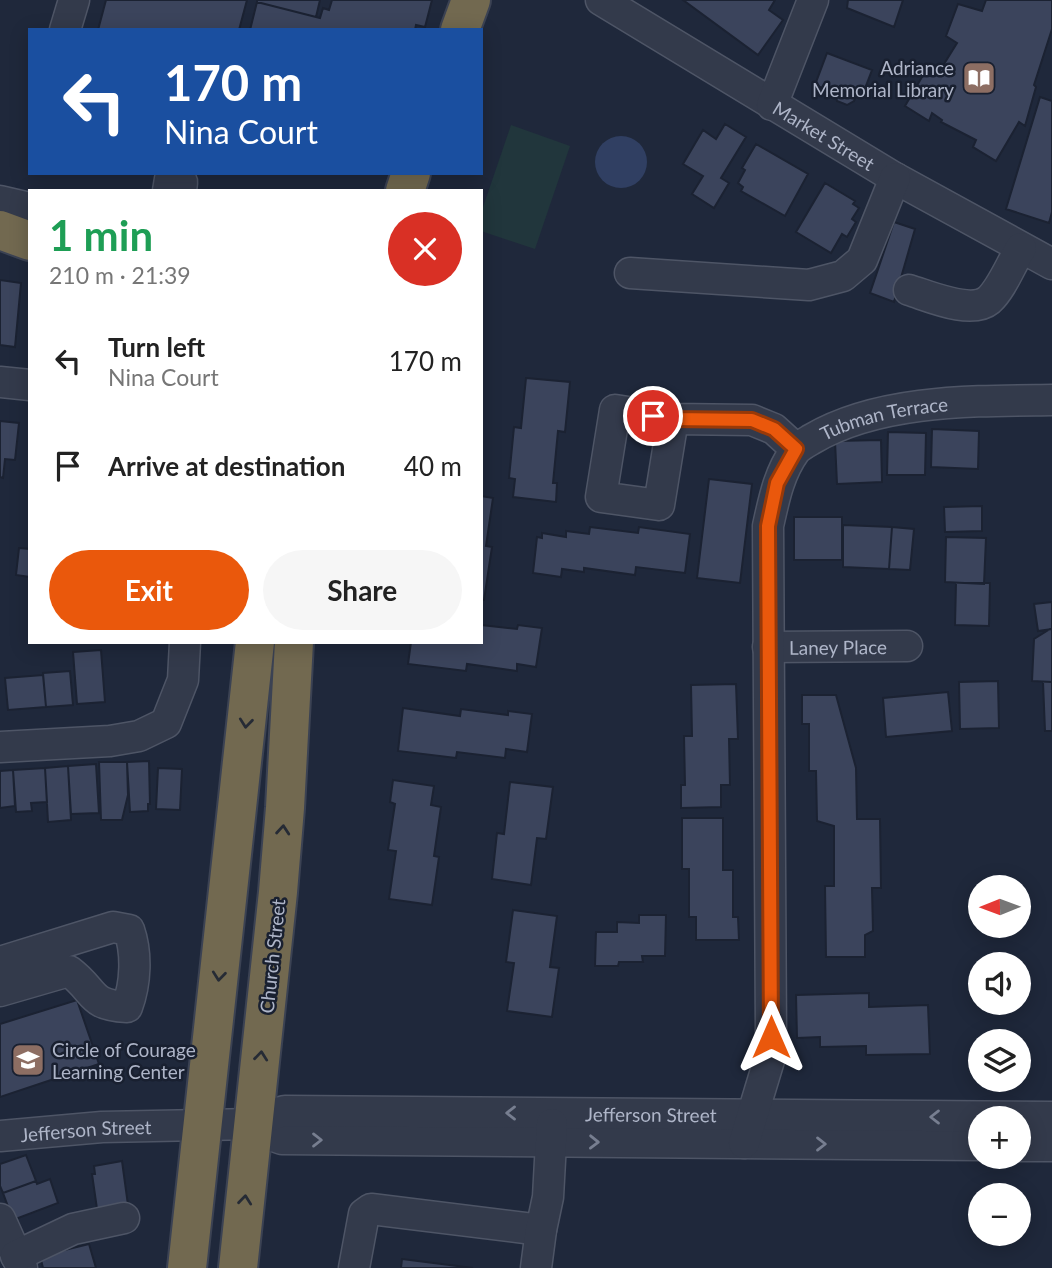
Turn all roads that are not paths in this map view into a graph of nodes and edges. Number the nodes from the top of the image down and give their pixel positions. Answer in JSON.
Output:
{"nodes":[{"id":1,"x":74,"y":0,"type":"edge"},
{"id":2,"x":471,"y":0,"type":"edge"},
{"id":3,"x":601,"y":0,"type":"edge"},
{"id":4,"x":813,"y":0,"type":"edge"},
{"id":5,"x":66,"y":28,"type":"edge"},
{"id":6,"x":461,"y":28,"type":"edge"},
{"id":7,"x":772,"y":105,"type":"junction"},
{"id":8,"x":895,"y":178,"type":"junction"},
{"id":9,"x":0,"y":201,"type":"edge"},
{"id":10,"x":28,"y":208,"type":"edge"},
{"id":11,"x":0,"y":230,"type":"edge"},
{"id":12,"x":28,"y":240,"type":"edge"},
{"id":13,"x":1021,"y":248,"type":"junction"},
{"id":14,"x":1052,"y":264,"type":"edge"},
{"id":15,"x":630,"y":272,"type":"dead end"},
{"id":16,"x":909,"y":290,"type":"dead end"},
{"id":17,"x":0,"y":382,"type":"edge"},
{"id":18,"x":28,"y":384,"type":"edge"},
{"id":19,"x":1052,"y":400,"type":"edge"},
{"id":20,"x":673,"y":419,"type":"dead end"},
{"id":21,"x":796,"y":449,"type":"junction"},
{"id":22,"x":185,"y":644,"type":"edge"},
{"id":23,"x":294,"y":644,"type":"edge"},
{"id":24,"x":907,"y":646,"type":"dead end"},
{"id":25,"x":768,"y":648,"type":"junction"},
{"id":26,"x":254,"y":649,"type":"edge"},
{"id":27,"x":0,"y":747,"type":"edge"},
{"id":28,"x":0,"y":962,"type":"edge"},
{"id":29,"x":0,"y":991,"type":"edge"},
{"id":30,"x":753,"y":1115,"type":"junction"},
{"id":31,"x":1052,"y":1118,"type":"edge"},
{"id":32,"x":203,"y":1124,"type":"junction"},
{"id":33,"x":254,"y":1124,"type":"junction"},
{"id":34,"x":552,"y":1127,"type":"junction"},
{"id":35,"x":0,"y":1136,"type":"edge"},
{"id":36,"x":744,"y":1143,"type":"junction"},
{"id":37,"x":968,"y":1146,"type":"edge"},
{"id":38,"x":1031,"y":1146,"type":"edge"},
{"id":39,"x":1052,"y":1146,"type":"edge"},
{"id":40,"x":124,"y":1218,"type":"dead end"},
{"id":41,"x":541,"y":1230,"type":"junction"},
{"id":42,"x":10,"y":1247,"type":"edge"},
{"id":43,"x":187,"y":1268,"type":"edge"},
{"id":44,"x":238,"y":1268,"type":"edge"},
{"id":45,"x":354,"y":1268,"type":"edge"},
{"id":46,"x":536,"y":1268,"type":"edge"}],
"edges":[{"from":1,"to":5,"type":"street"},
{"from":2,"to":6,"type":"highway"},
{"from":3,"to":7,"type":"street","name":"Market Street"},
{"from":4,"to":7,"type":"street"},
{"from":7,"to":8,"type":"street","name":"Market Street"},
{"from":8,"to":13,"type":"street","name":"Market Street"},
{"from":8,"to":15,"type":"street"},
{"from":9,"to":10,"type":"street"},
{"from":11,"to":12,"type":"highway"},
{"from":13,"to":14,"type":"street","name":"Market Street"},
{"from":13,"to":16,"type":"street"},
{"from":17,"to":18,"type":"street"},
{"from":19,"to":21,"type":"street","name":"Tubman Terrace"},
{"from":20,"to":21,"type":"street"},
{"from":21,"to":25,"type":"street","name":"Tubman Terrace"},
{"from":22,"to":27,"type":"street"},
{"from":33,"to":23,"type":"highway","name":"Church Street","one_way":true},
{"from":24,"to":25,"type":"street","name":"Laney Place"},
{"from":25,"to":30,"type":"street","name":"Tubman Terrace"},
{"from":26,"to":32,"type":"highway","one_way":true},
{"from":28,"to":29,"type":"street"},
{"from":31,"to":30,"type":"street","name":"Jefferson Street","one_way":true},
{"from":30,"to":34,"type":"street","name":"Jefferson Street"},
{"from":30,"to":36,"type":"street","name":"Tubman Terrace"},
{"from":32,"to":33,"type":"street","name":"Jefferson Street"},
{"from":32,"to":35,"type":"street","name":"Jefferson Street"},
{"from":32,"to":43,"type":"highway"},
{"from":33,"to":34,"type":"street","name":"Jefferson Street"},
{"from":44,"to":33,"type":"highway","name":"Church Street","one_way":true},
{"from":34,"to":36,"type":"street","name":"Jefferson Street","one_way":true},
{"from":34,"to":41,"type":"street"},
{"from":36,"to":37,"type":"street","name":"Jefferson Street","one_way":true},
{"from":38,"to":39,"type":"street"},
{"from":40,"to":42,"type":"street"},
{"from":41,"to":45,"type":"street"},
{"from":41,"to":46,"type":"street"}]}
